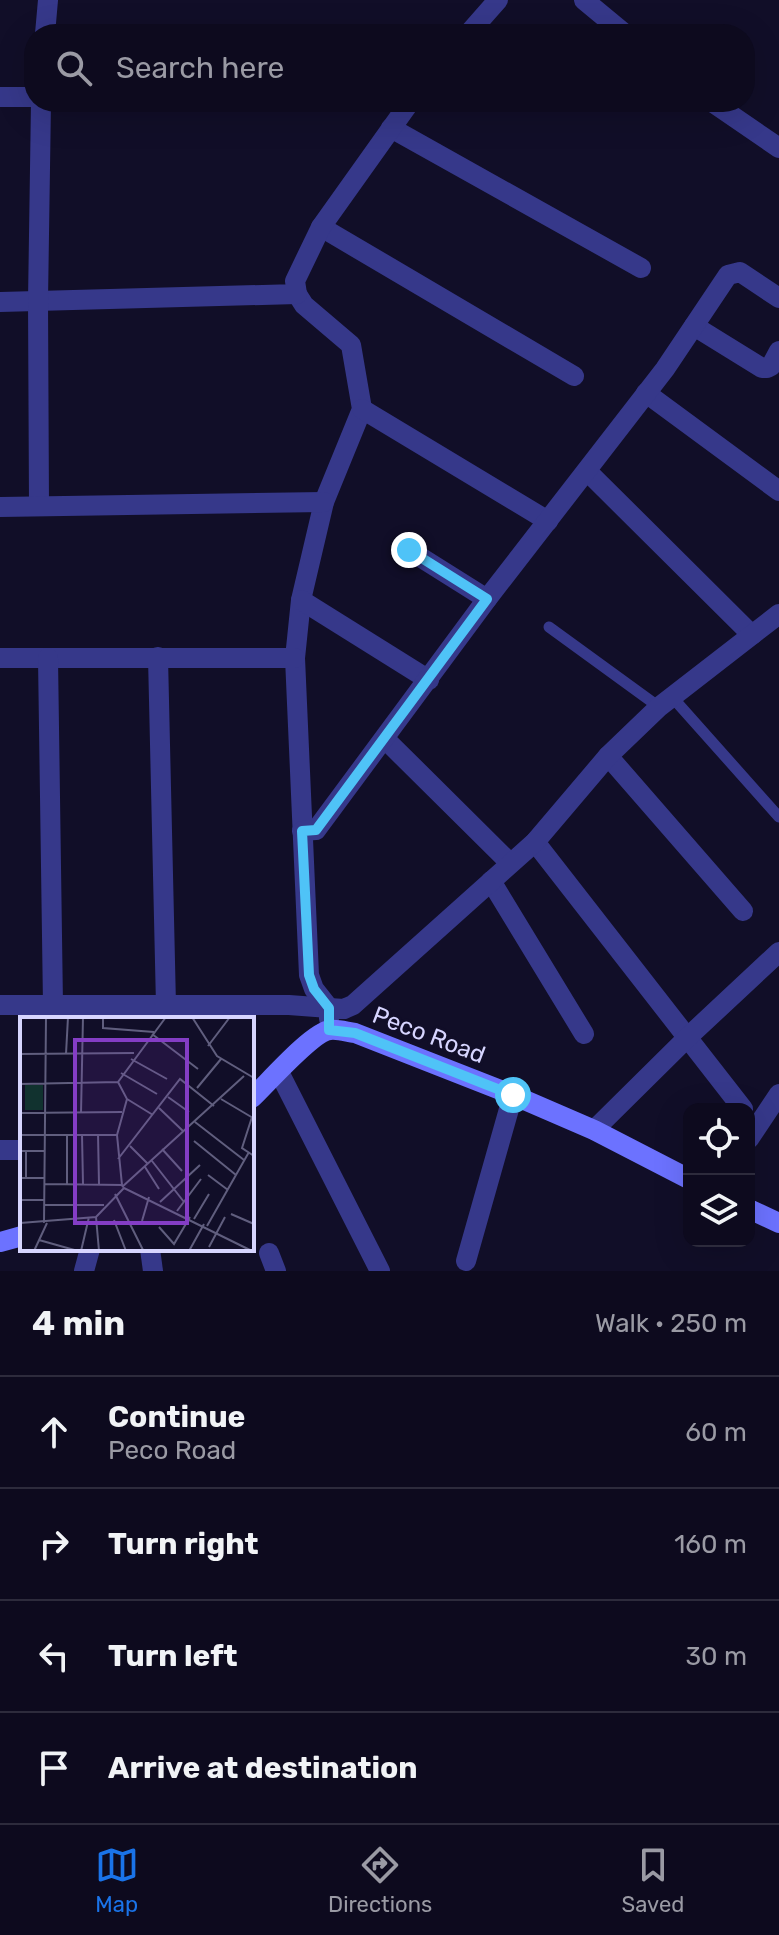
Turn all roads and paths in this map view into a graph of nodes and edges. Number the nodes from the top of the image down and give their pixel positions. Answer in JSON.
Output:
{"nodes":[{"id":1,"x":48,"y":0,"type":"edge"},
{"id":2,"x":498,"y":0,"type":"edge"},
{"id":3,"x":584,"y":0,"type":"edge"},
{"id":4,"x":46,"y":24,"type":"edge"},
{"id":5,"x":477,"y":24,"type":"edge"},
{"id":6,"x":613,"y":24,"type":"edge"},
{"id":7,"x":0,"y":97,"type":"edge"},
{"id":8,"x":24,"y":97,"type":"edge"},
{"id":9,"x":41,"y":112,"type":"edge"},
{"id":10,"x":403,"y":112,"type":"edge"},
{"id":11,"x":727,"y":112,"type":"edge"},
{"id":12,"x":391,"y":128,"type":"junction"},
{"id":13,"x":779,"y":148,"type":"edge"},
{"id":14,"x":321,"y":227,"type":"junction"},
{"id":15,"x":641,"y":268,"type":"dead end"},
{"id":16,"x":297,"y":294,"type":"junction"},
{"id":17,"x":779,"y":298,"type":"edge"},
{"id":18,"x":38,"y":301,"type":"junction"},
{"id":19,"x":0,"y":302,"type":"edge"},
{"id":20,"x":694,"y":326,"type":"junction"},
{"id":21,"x":779,"y":351,"type":"edge"},
{"id":22,"x":574,"y":376,"type":"dead end"},
{"id":23,"x":646,"y":393,"type":"junction"},
{"id":24,"x":362,"y":409,"type":"junction"},
{"id":25,"x":587,"y":471,"type":"junction"},
{"id":26,"x":779,"y":491,"type":"edge"},
{"id":27,"x":324,"y":502,"type":"junction"},
{"id":28,"x":39,"y":506,"type":"junction"},
{"id":29,"x":0,"y":507,"type":"edge"},
{"id":30,"x":548,"y":521,"type":"junction"},
{"id":31,"x":409,"y":550,"type":"dead end"},
{"id":32,"x":487,"y":599,"type":"junction"},
{"id":33,"x":301,"y":600,"type":"junction"},
{"id":34,"x":779,"y":614,"type":"edge"},
{"id":35,"x":549,"y":627,"type":"dead end"},
{"id":36,"x":752,"y":635,"type":"junction"},
{"id":37,"x":158,"y":657,"type":"junction"},
{"id":38,"x":0,"y":658,"type":"edge"},
{"id":39,"x":48,"y":658,"type":"junction"},
{"id":40,"x":295,"y":658,"type":"junction"},
{"id":41,"x":429,"y":680,"type":"junction"},
{"id":42,"x":666,"y":702,"type":"junction"},
{"id":43,"x":385,"y":739,"type":"junction"},
{"id":44,"x":608,"y":756,"type":"junction"},
{"id":45,"x":779,"y":817,"type":"edge"},
{"id":46,"x":302,"y":831,"type":"junction"},
{"id":47,"x":535,"y":842,"type":"junction"},
{"id":48,"x":510,"y":863,"type":"junction"},
{"id":49,"x":491,"y":881,"type":"junction"},
{"id":50,"x":743,"y":911,"type":"dead end"},
{"id":51,"x":779,"y":952,"type":"edge"},
{"id":52,"x":0,"y":1005,"type":"edge"},
{"id":53,"x":53,"y":1005,"type":"junction"},
{"id":54,"x":166,"y":1005,"type":"junction"},
{"id":55,"x":329,"y":1008,"type":"junction"},
{"id":56,"x":329,"y":1030,"type":"junction"},
{"id":57,"x":584,"y":1034,"type":"dead end"},
{"id":58,"x":688,"y":1037,"type":"junction"},
{"id":59,"x":279,"y":1072,"type":"junction"},
{"id":60,"x":779,"y":1094,"type":"edge"},
{"id":61,"x":513,"y":1095,"type":"junction"},
{"id":62,"x":254,"y":1096,"type":"edge"},
{"id":63,"x":738,"y":1103,"type":"edge"},
{"id":64,"x":755,"y":1123,"type":"edge"},
{"id":65,"x":594,"y":1130,"type":"junction"},
{"id":66,"x":683,"y":1176,"type":"edge"},
{"id":67,"x":755,"y":1212,"type":"edge"},
{"id":68,"x":779,"y":1223,"type":"edge"},
{"id":69,"x":20,"y":1237,"type":"edge"},
{"id":70,"x":0,"y":1242,"type":"edge"},
{"id":71,"x":89,"y":1251,"type":"edge"},
{"id":72,"x":150,"y":1251,"type":"edge"},
{"id":73,"x":466,"y":1261,"type":"dead end"},
{"id":74,"x":84,"y":1271,"type":"edge"},
{"id":75,"x":153,"y":1271,"type":"edge"},
{"id":76,"x":380,"y":1271,"type":"edge"}],
"edges":[{"from":1,"to":4,"type":"street"},
{"from":2,"to":5,"type":"street"},
{"from":3,"to":6,"type":"street"},
{"from":7,"to":8,"type":"street"},
{"from":9,"to":18,"type":"street"},
{"from":10,"to":12,"type":"street"},
{"from":11,"to":13,"type":"street"},
{"from":12,"to":14,"type":"street"},
{"from":12,"to":15,"type":"street"},
{"from":14,"to":16,"type":"street"},
{"from":14,"to":22,"type":"street"},
{"from":16,"to":18,"type":"street"},
{"from":16,"to":24,"type":"street"},
{"from":17,"to":20,"type":"street"},
{"from":18,"to":19,"type":"street"},
{"from":18,"to":28,"type":"street"},
{"from":20,"to":21,"type":"street"},
{"from":20,"to":23,"type":"street"},
{"from":23,"to":25,"type":"street"},
{"from":23,"to":26,"type":"street"},
{"from":24,"to":27,"type":"street"},
{"from":24,"to":30,"type":"street"},
{"from":25,"to":30,"type":"street"},
{"from":25,"to":36,"type":"street"},
{"from":27,"to":28,"type":"street"},
{"from":27,"to":33,"type":"street"},
{"from":28,"to":29,"type":"street"},
{"from":30,"to":32,"type":"street"},
{"from":31,"to":32,"type":"street"},
{"from":32,"to":41,"type":"street"},
{"from":33,"to":40,"type":"street"},
{"from":33,"to":41,"type":"street"},
{"from":34,"to":36,"type":"street"},
{"from":35,"to":42,"type":"lane"},
{"from":36,"to":42,"type":"street"},
{"from":37,"to":39,"type":"street"},
{"from":37,"to":40,"type":"street"},
{"from":37,"to":54,"type":"street"},
{"from":38,"to":39,"type":"street"},
{"from":39,"to":53,"type":"street"},
{"from":40,"to":46,"type":"street"},
{"from":41,"to":43,"type":"street"},
{"from":42,"to":44,"type":"street"},
{"from":42,"to":45,"type":"lane"},
{"from":43,"to":46,"type":"street"},
{"from":43,"to":48,"type":"street"},
{"from":44,"to":47,"type":"street"},
{"from":44,"to":50,"type":"street"},
{"from":46,"to":55,"type":"street"},
{"from":47,"to":48,"type":"street"},
{"from":47,"to":58,"type":"street"},
{"from":48,"to":49,"type":"street"},
{"from":49,"to":55,"type":"street"},
{"from":49,"to":57,"type":"street"},
{"from":51,"to":58,"type":"street"},
{"from":52,"to":53,"type":"street"},
{"from":53,"to":54,"type":"street"},
{"from":54,"to":55,"type":"street"},
{"from":55,"to":56,"type":"street"},
{"from":56,"to":59,"type":"street"},
{"from":56,"to":61,"type":"street","name":"Peco Road"},
{"from":58,"to":63,"type":"street"},
{"from":58,"to":65,"type":"street"},
{"from":59,"to":62,"type":"street"},
{"from":59,"to":76,"type":"street"},
{"from":60,"to":64,"type":"street"},
{"from":61,"to":65,"type":"street","name":"Peco Road"},
{"from":61,"to":73,"type":"street"},
{"from":65,"to":66,"type":"street","name":"Peco Road"},
{"from":67,"to":68,"type":"street"},
{"from":69,"to":70,"type":"street"},
{"from":71,"to":74,"type":"street"},
{"from":72,"to":75,"type":"street"}]}
